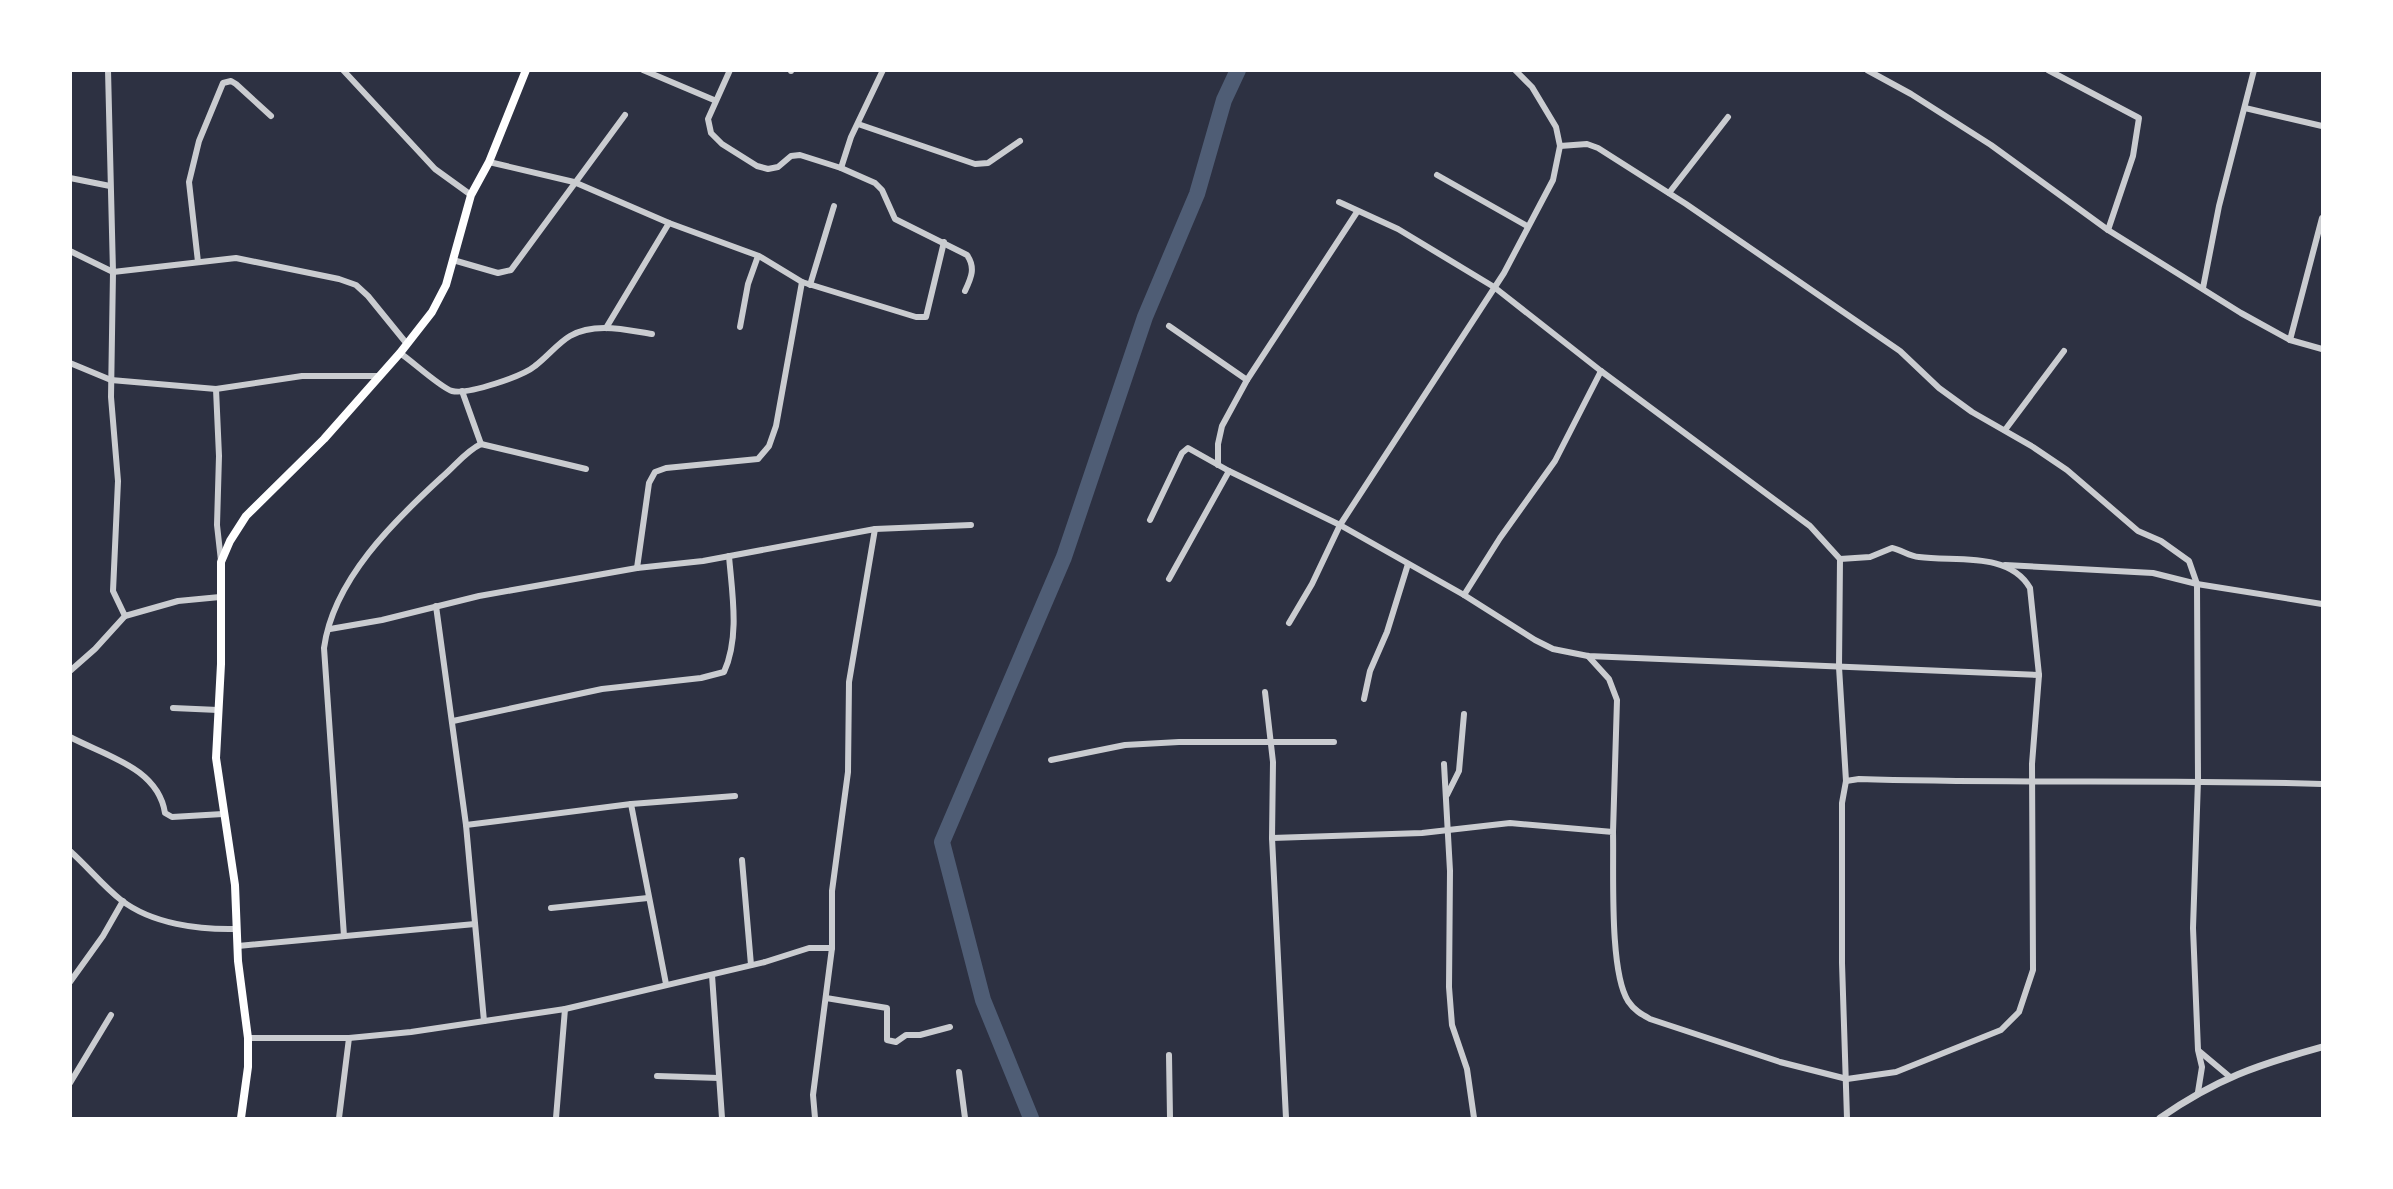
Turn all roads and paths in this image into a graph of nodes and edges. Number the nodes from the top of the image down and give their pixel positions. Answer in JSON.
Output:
{"nodes":[{"id":1,"x":108,"y":70,"type":"edge"},
{"id":2,"x":343,"y":70,"type":"edge"},
{"id":3,"x":526,"y":70,"type":"edge"},
{"id":4,"x":643,"y":70,"type":"edge"},
{"id":5,"x":730,"y":70,"type":"edge"},
{"id":6,"x":883,"y":70,"type":"edge"},
{"id":7,"x":1515,"y":70,"type":"edge"},
{"id":8,"x":1867,"y":70,"type":"edge"},
{"id":9,"x":2048,"y":70,"type":"edge"},
{"id":10,"x":2254,"y":70,"type":"edge"},
{"id":11,"x":714,"y":100,"type":"junction"},
{"id":12,"x":2245,"y":108,"type":"junction"},
{"id":13,"x":625,"y":115,"type":"dead end"},
{"id":14,"x":271,"y":116,"type":"dead end"},
{"id":15,"x":1728,"y":117,"type":"dead end"},
{"id":16,"x":858,"y":124,"type":"junction"},
{"id":17,"x":2322,"y":126,"type":"edge"},
{"id":18,"x":1020,"y":141,"type":"dead end"},
{"id":19,"x":1560,"y":146,"type":"junction"},
{"id":20,"x":489,"y":162,"type":"junction"},
{"id":21,"x":841,"y":168,"type":"junction"},
{"id":22,"x":1437,"y":175,"type":"dead end"},
{"id":23,"x":70,"y":178,"type":"edge"},
{"id":24,"x":574,"y":182,"type":"junction"},
{"id":25,"x":110,"y":186,"type":"junction"},
{"id":26,"x":1669,"y":193,"type":"junction"},
{"id":27,"x":471,"y":195,"type":"junction"},
{"id":28,"x":1340,"y":202,"type":"dead end"},
{"id":29,"x":834,"y":206,"type":"dead end"},
{"id":30,"x":1357,"y":212,"type":"junction"},
{"id":31,"x":2322,"y":218,"type":"edge"},
{"id":32,"x":669,"y":223,"type":"junction"},
{"id":33,"x":1527,"y":226,"type":"junction"},
{"id":34,"x":2321,"y":227,"type":"edge"},
{"id":35,"x":2108,"y":230,"type":"junction"},
{"id":36,"x":944,"y":242,"type":"junction"},
{"id":37,"x":70,"y":251,"type":"edge"},
{"id":38,"x":758,"y":256,"type":"junction"},
{"id":39,"x":453,"y":260,"type":"junction"},
{"id":40,"x":198,"y":262,"type":"junction"},
{"id":41,"x":113,"y":272,"type":"junction"},
{"id":42,"x":802,"y":282,"type":"junction"},
{"id":43,"x":810,"y":285,"type":"junction"},
{"id":44,"x":1494,"y":287,"type":"junction"},
{"id":45,"x":2204,"y":288,"type":"junction"},
{"id":46,"x":965,"y":291,"type":"dead end"},
{"id":47,"x":1169,"y":326,"type":"dead end"},
{"id":48,"x":740,"y":327,"type":"dead end"},
{"id":49,"x":606,"y":328,"type":"junction"},
{"id":50,"x":652,"y":334,"type":"dead end"},
{"id":51,"x":2290,"y":340,"type":"junction"},
{"id":52,"x":407,"y":344,"type":"junction"},
{"id":53,"x":2322,"y":349,"type":"edge"},
{"id":54,"x":2064,"y":351,"type":"dead end"},
{"id":55,"x":400,"y":352,"type":"junction"},
{"id":56,"x":70,"y":363,"type":"edge"},
{"id":57,"x":1601,"y":371,"type":"junction"},
{"id":58,"x":380,"y":376,"type":"junction"},
{"id":59,"x":111,"y":380,"type":"junction"},
{"id":60,"x":1247,"y":380,"type":"junction"},
{"id":61,"x":216,"y":389,"type":"junction"},
{"id":62,"x":462,"y":392,"type":"junction"},
{"id":63,"x":2005,"y":430,"type":"junction"},
{"id":64,"x":481,"y":444,"type":"junction"},
{"id":65,"x":1218,"y":465,"type":"junction"},
{"id":66,"x":586,"y":469,"type":"dead end"},
{"id":67,"x":1229,"y":471,"type":"junction"},
{"id":68,"x":1150,"y":520,"type":"dead end"},
{"id":69,"x":971,"y":525,"type":"dead end"},
{"id":70,"x":1340,"y":525,"type":"junction"},
{"id":71,"x":875,"y":530,"type":"junction"},
{"id":72,"x":729,"y":556,"type":"junction"},
{"id":73,"x":1840,"y":559,"type":"junction"},
{"id":74,"x":221,"y":562,"type":"junction"},
{"id":75,"x":1408,"y":564,"type":"junction"},
{"id":76,"x":2004,"y":565,"type":"junction"},
{"id":77,"x":637,"y":568,"type":"junction"},
{"id":78,"x":1169,"y":579,"type":"dead end"},
{"id":79,"x":2197,"y":584,"type":"junction"},
{"id":80,"x":1464,"y":595,"type":"junction"},
{"id":81,"x":220,"y":597,"type":"junction"},
{"id":82,"x":2322,"y":604,"type":"edge"},
{"id":83,"x":435,"y":606,"type":"junction"},
{"id":84,"x":125,"y":616,"type":"junction"},
{"id":85,"x":1290,"y":623,"type":"dead end"},
{"id":86,"x":330,"y":628,"type":"junction"},
{"id":87,"x":1588,"y":656,"type":"junction"},
{"id":88,"x":1839,"y":667,"type":"junction"},
{"id":89,"x":70,"y":671,"type":"edge"},
{"id":90,"x":2039,"y":675,"type":"junction"},
{"id":91,"x":1265,"y":692,"type":"dead end"},
{"id":92,"x":1364,"y":699,"type":"dead end"},
{"id":93,"x":173,"y":708,"type":"dead end"},
{"id":94,"x":218,"y":710,"type":"junction"},
{"id":95,"x":1464,"y":714,"type":"dead end"},
{"id":96,"x":453,"y":721,"type":"junction"},
{"id":97,"x":70,"y":738,"type":"edge"},
{"id":98,"x":1334,"y":742,"type":"dead end"},
{"id":99,"x":1270,"y":744,"type":"junction"},
{"id":100,"x":1051,"y":760,"type":"dead end"},
{"id":101,"x":1444,"y":764,"type":"dead end"},
{"id":102,"x":2198,"y":780,"type":"junction"},
{"id":103,"x":1846,"y":781,"type":"junction"},
{"id":104,"x":2034,"y":782,"type":"junction"},
{"id":105,"x":2322,"y":784,"type":"edge"},
{"id":106,"x":735,"y":795,"type":"dead end"},
{"id":107,"x":1446,"y":796,"type":"junction"},
{"id":108,"x":631,"y":804,"type":"junction"},
{"id":109,"x":223,"y":814,"type":"junction"},
{"id":110,"x":466,"y":825,"type":"junction"},
{"id":111,"x":1448,"y":830,"type":"junction"},
{"id":112,"x":1613,"y":832,"type":"junction"},
{"id":113,"x":1272,"y":838,"type":"junction"},
{"id":114,"x":70,"y":851,"type":"edge"},
{"id":115,"x":742,"y":860,"type":"dead end"},
{"id":116,"x":648,"y":898,"type":"junction"},
{"id":117,"x":123,"y":902,"type":"junction"},
{"id":118,"x":551,"y":908,"type":"dead end"},
{"id":119,"x":475,"y":924,"type":"junction"},
{"id":120,"x":237,"y":929,"type":"junction"},
{"id":121,"x":344,"y":936,"type":"junction"},
{"id":122,"x":238,"y":946,"type":"junction"},
{"id":123,"x":832,"y":948,"type":"junction"},
{"id":124,"x":751,"y":965,"type":"junction"},
{"id":125,"x":712,"y":975,"type":"junction"},
{"id":126,"x":70,"y":982,"type":"edge"},
{"id":127,"x":666,"y":984,"type":"junction"},
{"id":128,"x":825,"y":998,"type":"junction"},
{"id":129,"x":565,"y":1009,"type":"junction"},
{"id":130,"x":111,"y":1015,"type":"dead end"},
{"id":131,"x":484,"y":1021,"type":"junction"},
{"id":132,"x":950,"y":1027,"type":"dead end"},
{"id":133,"x":248,"y":1038,"type":"junction"},
{"id":134,"x":349,"y":1038,"type":"junction"},
{"id":135,"x":2322,"y":1047,"type":"edge"},
{"id":136,"x":2198,"y":1050,"type":"junction"},
{"id":137,"x":1169,"y":1055,"type":"dead end"},
{"id":138,"x":959,"y":1072,"type":"dead end"},
{"id":139,"x":657,"y":1076,"type":"dead end"},
{"id":140,"x":2230,"y":1077,"type":"junction"},
{"id":141,"x":719,"y":1078,"type":"junction"},
{"id":142,"x":1847,"y":1079,"type":"junction"},
{"id":143,"x":70,"y":1083,"type":"edge"},
{"id":144,"x":2198,"y":1092,"type":"junction"},
{"id":145,"x":241,"y":1119,"type":"edge"},
{"id":146,"x":339,"y":1119,"type":"edge"},
{"id":147,"x":556,"y":1119,"type":"edge"},
{"id":148,"x":722,"y":1119,"type":"edge"},
{"id":149,"x":815,"y":1119,"type":"edge"},
{"id":150,"x":965,"y":1119,"type":"edge"},
{"id":151,"x":1170,"y":1119,"type":"edge"},
{"id":152,"x":1286,"y":1119,"type":"edge"},
{"id":153,"x":1474,"y":1119,"type":"edge"},
{"id":154,"x":1847,"y":1119,"type":"edge"},
{"id":155,"x":2160,"y":1119,"type":"edge"}],
"edges":[{"from":1,"to":25,"type":"street"},
{"from":2,"to":27,"type":"street"},
{"from":3,"to":20,"type":"main road"},
{"from":4,"to":11,"type":"street"},
{"from":5,"to":11,"type":"street"},
{"from":6,"to":16,"type":"street"},
{"from":7,"to":19,"type":"street"},
{"from":8,"to":35,"type":"street"},
{"from":9,"to":35,"type":"street"},
{"from":10,"to":12,"type":"street"},
{"from":11,"to":21,"type":"street"},
{"from":12,"to":17,"type":"street"},
{"from":12,"to":45,"type":"street"},
{"from":13,"to":24,"type":"street"},
{"from":14,"to":40,"type":"street"},
{"from":15,"to":26,"type":"street"},
{"from":16,"to":18,"type":"street"},
{"from":16,"to":21,"type":"street"},
{"from":19,"to":26,"type":"street"},
{"from":19,"to":33,"type":"street"},
{"from":20,"to":24,"type":"street"},
{"from":20,"to":27,"type":"main road"},
{"from":21,"to":36,"type":"street"},
{"from":22,"to":33,"type":"street"},
{"from":23,"to":25,"type":"street"},
{"from":24,"to":32,"type":"street"},
{"from":24,"to":39,"type":"street"},
{"from":25,"to":41,"type":"street"},
{"from":26,"to":63,"type":"street"},
{"from":27,"to":39,"type":"main road"},
{"from":28,"to":30,"type":"street"},
{"from":29,"to":43,"type":"street"},
{"from":30,"to":44,"type":"street"},
{"from":30,"to":60,"type":"street"},
{"from":31,"to":34,"type":"street"},
{"from":32,"to":38,"type":"street"},
{"from":32,"to":49,"type":"street"},
{"from":33,"to":44,"type":"street"},
{"from":34,"to":51,"type":"street"},
{"from":35,"to":45,"type":"street"},
{"from":36,"to":43,"type":"street"},
{"from":36,"to":46,"type":"street"},
{"from":37,"to":41,"type":"street"},
{"from":38,"to":42,"type":"street"},
{"from":38,"to":48,"type":"street"},
{"from":39,"to":52,"type":"main road"},
{"from":40,"to":41,"type":"street"},
{"from":40,"to":52,"type":"street"},
{"from":41,"to":59,"type":"street"},
{"from":42,"to":43,"type":"street"},
{"from":42,"to":77,"type":"street"},
{"from":44,"to":57,"type":"street"},
{"from":44,"to":70,"type":"street"},
{"from":45,"to":51,"type":"street"},
{"from":47,"to":60,"type":"street"},
{"from":49,"to":50,"type":"street"},
{"from":49,"to":62,"type":"street"},
{"from":51,"to":53,"type":"street"},
{"from":52,"to":55,"type":"main road"},
{"from":54,"to":63,"type":"street"},
{"from":55,"to":58,"type":"main road"},
{"from":55,"to":62,"type":"street"},
{"from":56,"to":59,"type":"street"},
{"from":57,"to":73,"type":"street"},
{"from":57,"to":80,"type":"street"},
{"from":58,"to":61,"type":"street"},
{"from":58,"to":74,"type":"main road"},
{"from":59,"to":61,"type":"street"},
{"from":59,"to":84,"type":"street"},
{"from":60,"to":65,"type":"street"},
{"from":61,"to":74,"type":"street"},
{"from":62,"to":64,"type":"street"},
{"from":63,"to":79,"type":"street"},
{"from":64,"to":66,"type":"street"},
{"from":64,"to":86,"type":"street"},
{"from":65,"to":67,"type":"street"},
{"from":65,"to":68,"type":"street"},
{"from":67,"to":70,"type":"street"},
{"from":67,"to":78,"type":"street"},
{"from":69,"to":71,"type":"street"},
{"from":70,"to":75,"type":"street"},
{"from":70,"to":85,"type":"street"},
{"from":71,"to":72,"type":"street"},
{"from":71,"to":123,"type":"street"},
{"from":72,"to":77,"type":"street"},
{"from":72,"to":96,"type":"street"},
{"from":73,"to":76,"type":"street"},
{"from":73,"to":88,"type":"street"},
{"from":74,"to":81,"type":"main road"},
{"from":75,"to":80,"type":"street"},
{"from":75,"to":92,"type":"street"},
{"from":76,"to":79,"type":"street"},
{"from":76,"to":90,"type":"street"},
{"from":77,"to":83,"type":"street"},
{"from":79,"to":82,"type":"street"},
{"from":79,"to":102,"type":"street"},
{"from":80,"to":87,"type":"street"},
{"from":81,"to":84,"type":"street"},
{"from":81,"to":94,"type":"main road"},
{"from":83,"to":86,"type":"street"},
{"from":83,"to":96,"type":"street"},
{"from":84,"to":89,"type":"street"},
{"from":86,"to":121,"type":"street"},
{"from":87,"to":88,"type":"street"},
{"from":87,"to":112,"type":"street"},
{"from":88,"to":90,"type":"street"},
{"from":88,"to":103,"type":"street"},
{"from":90,"to":104,"type":"street"},
{"from":91,"to":99,"type":"street"},
{"from":93,"to":94,"type":"street"},
{"from":94,"to":109,"type":"main road"},
{"from":95,"to":107,"type":"street"},
{"from":96,"to":110,"type":"street"},
{"from":97,"to":109,"type":"street"},
{"from":98,"to":99,"type":"street"},
{"from":99,"to":100,"type":"street"},
{"from":99,"to":113,"type":"street"},
{"from":101,"to":107,"type":"street"},
{"from":102,"to":104,"type":"street"},
{"from":102,"to":105,"type":"street"},
{"from":102,"to":136,"type":"street"},
{"from":103,"to":104,"type":"street"},
{"from":103,"to":142,"type":"street"},
{"from":104,"to":142,"type":"street"},
{"from":106,"to":108,"type":"street"},
{"from":107,"to":111,"type":"street"},
{"from":108,"to":110,"type":"street"},
{"from":108,"to":116,"type":"street"},
{"from":109,"to":120,"type":"main road"},
{"from":110,"to":119,"type":"street"},
{"from":111,"to":112,"type":"street"},
{"from":111,"to":113,"type":"street"},
{"from":111,"to":153,"type":"street"},
{"from":112,"to":142,"type":"street"},
{"from":113,"to":152,"type":"street"},
{"from":114,"to":117,"type":"street"},
{"from":115,"to":124,"type":"street"},
{"from":116,"to":118,"type":"street"},
{"from":116,"to":127,"type":"street"},
{"from":117,"to":120,"type":"street"},
{"from":117,"to":126,"type":"street"},
{"from":119,"to":121,"type":"street"},
{"from":119,"to":131,"type":"street"},
{"from":120,"to":122,"type":"main road"},
{"from":121,"to":122,"type":"street"},
{"from":122,"to":133,"type":"main road"},
{"from":123,"to":124,"type":"street"},
{"from":123,"to":128,"type":"street"},
{"from":124,"to":125,"type":"street"},
{"from":125,"to":127,"type":"street"},
{"from":125,"to":141,"type":"street"},
{"from":127,"to":129,"type":"street"},
{"from":128,"to":132,"type":"street"},
{"from":128,"to":149,"type":"street"},
{"from":129,"to":131,"type":"street"},
{"from":129,"to":147,"type":"street"},
{"from":130,"to":143,"type":"street"},
{"from":131,"to":134,"type":"street"},
{"from":133,"to":134,"type":"street"},
{"from":133,"to":145,"type":"main road"},
{"from":134,"to":146,"type":"street"},
{"from":135,"to":140,"type":"street"},
{"from":136,"to":140,"type":"street"},
{"from":136,"to":144,"type":"street"},
{"from":137,"to":151,"type":"street"},
{"from":138,"to":150,"type":"street"},
{"from":139,"to":141,"type":"street"},
{"from":140,"to":144,"type":"street"},
{"from":141,"to":148,"type":"street"},
{"from":142,"to":154,"type":"street"},
{"from":144,"to":155,"type":"street"}]}
